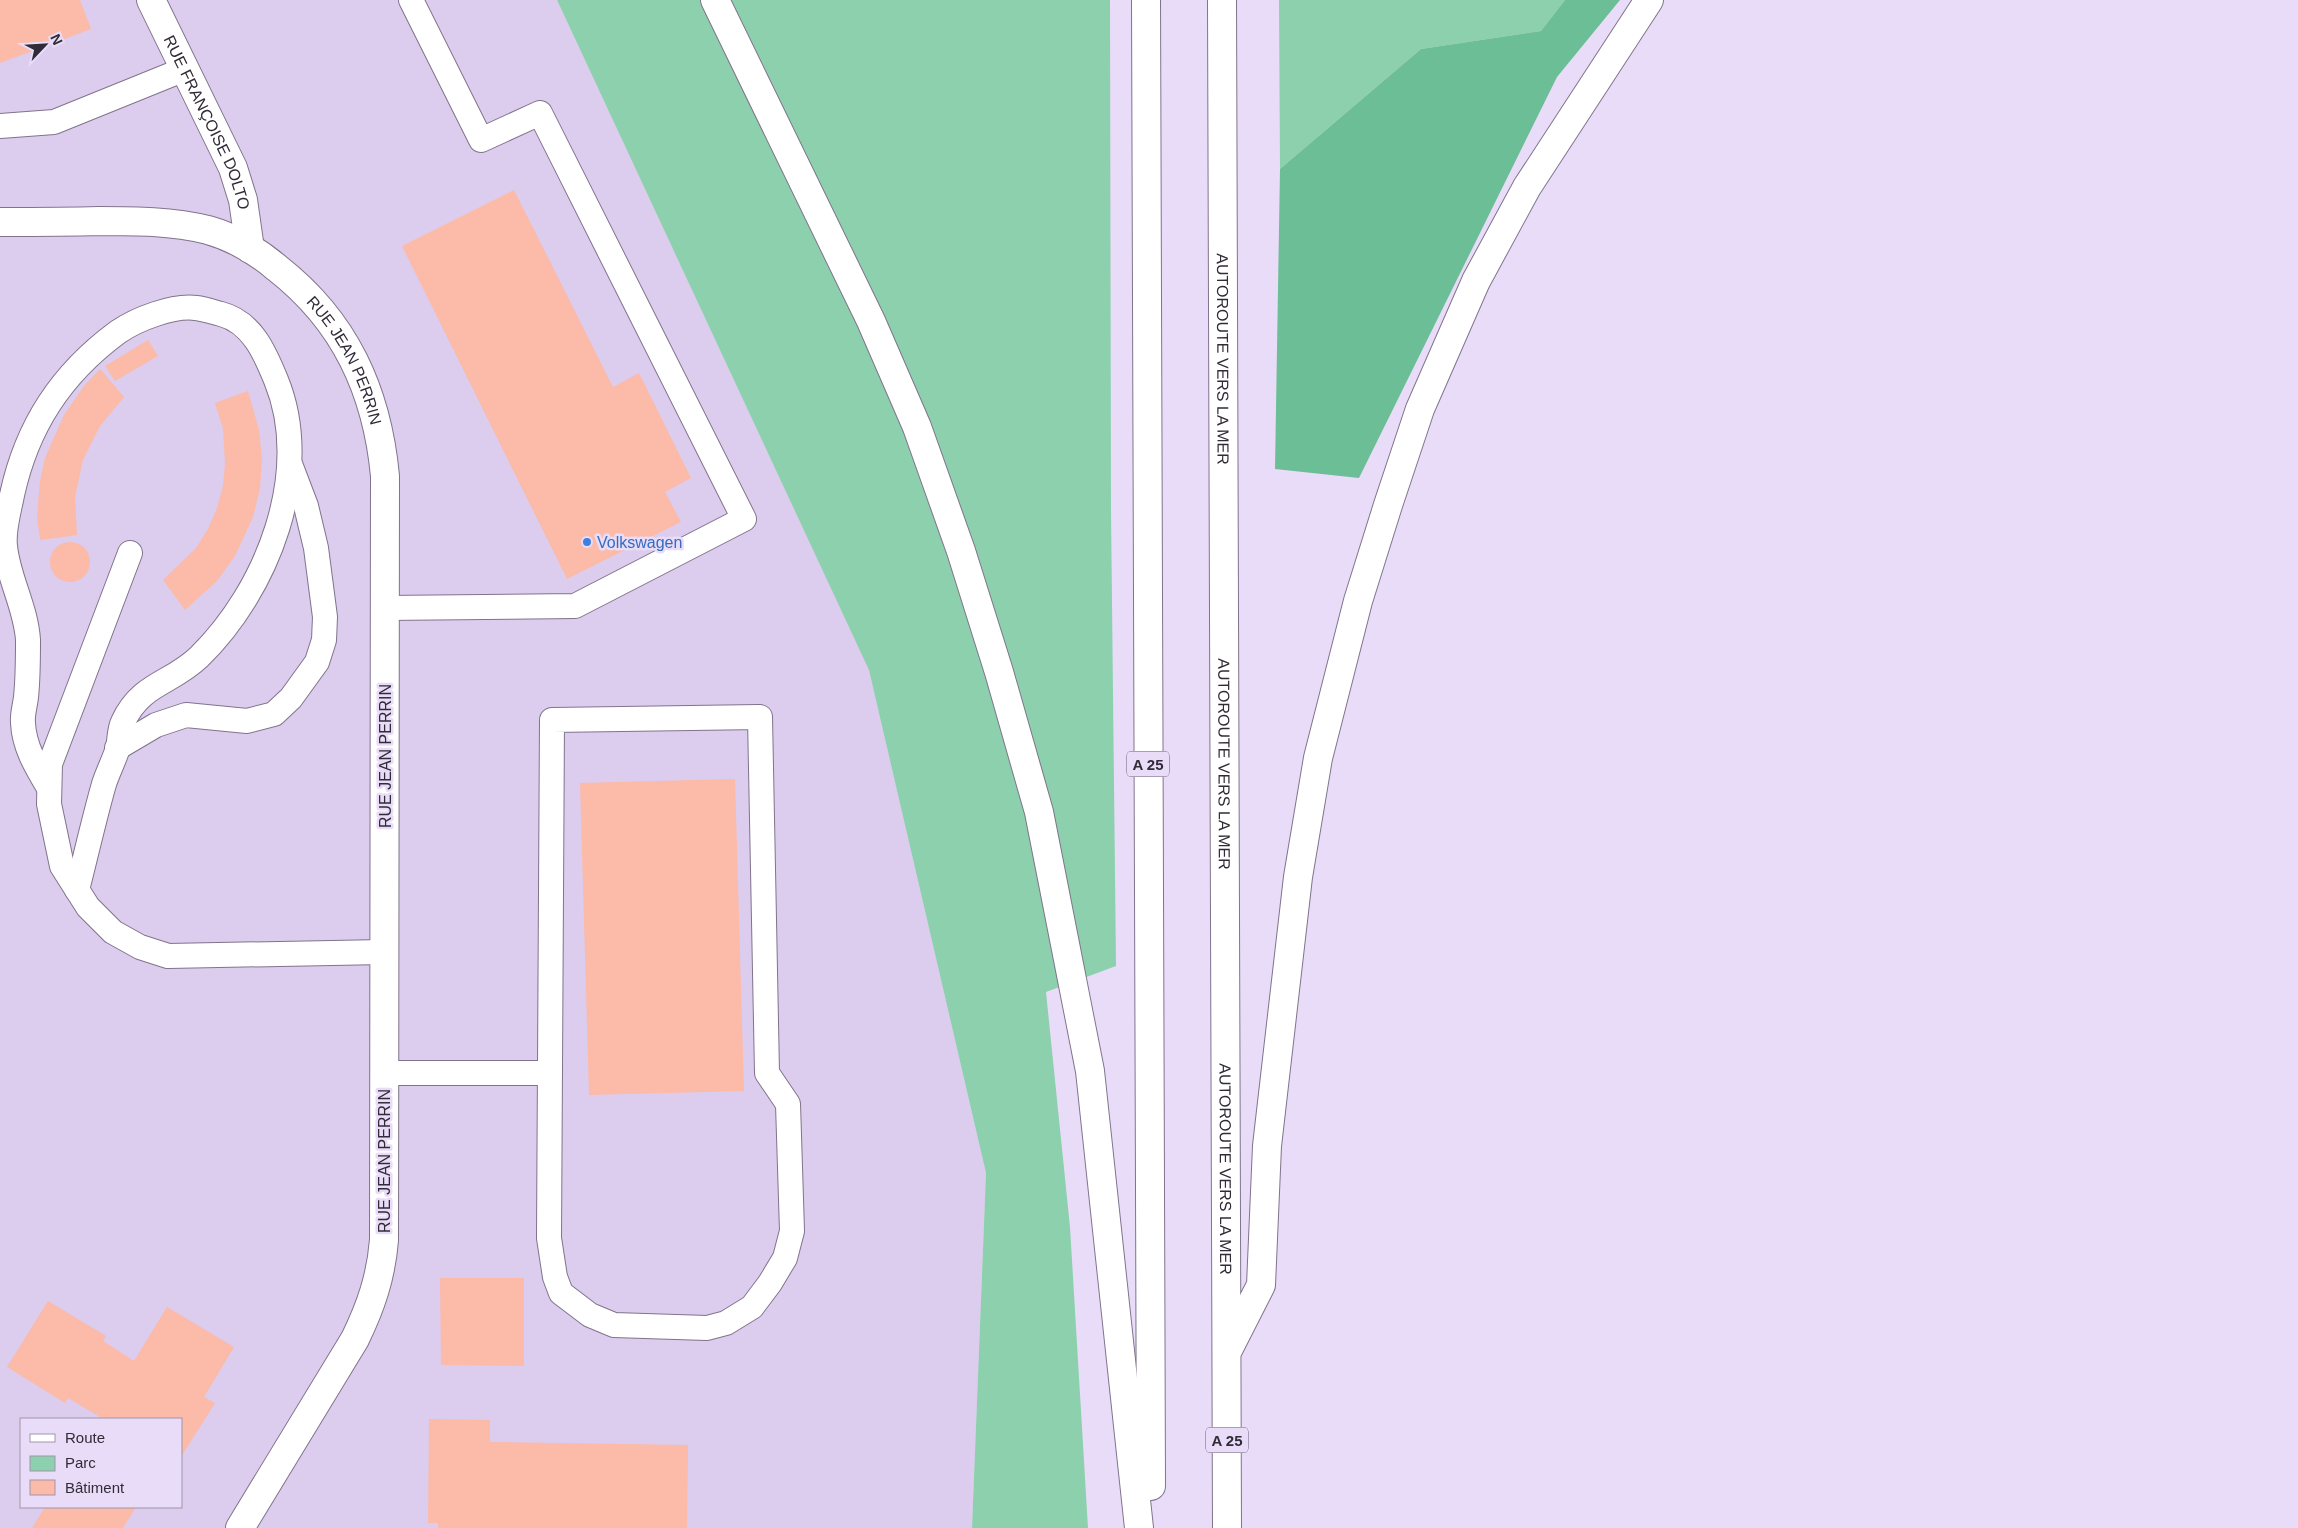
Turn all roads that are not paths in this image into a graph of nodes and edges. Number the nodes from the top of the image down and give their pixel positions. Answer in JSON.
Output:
{"nodes":[{"id":1,"x":151,"y":0,"type":"edge"},
{"id":2,"x":411,"y":0,"type":"edge"},
{"id":3,"x":715,"y":0,"type":"edge"},
{"id":4,"x":1146,"y":0,"type":"edge"},
{"id":5,"x":1222,"y":0,"type":"edge"},
{"id":6,"x":1649,"y":0,"type":"edge"},
{"id":7,"x":185,"y":69,"type":"junction"},
{"id":8,"x":0,"y":126,"type":"edge"},
{"id":9,"x":0,"y":222,"type":"edge"},
{"id":10,"x":250,"y":249,"type":"junction"},
{"id":11,"x":288,"y":460,"type":"junction"},
{"id":12,"x":130,"y":553,"type":"dead end"},
{"id":13,"x":385,"y":608,"type":"junction"},
{"id":14,"x":117,"y":748,"type":"junction"},
{"id":15,"x":49,"y":788,"type":"junction"},
{"id":16,"x":77,"y":890,"type":"junction"},
{"id":17,"x":384,"y":952,"type":"junction"},
{"id":18,"x":384,"y":1073,"type":"junction"},
{"id":19,"x":550,"y":1073,"type":"junction"},
{"id":20,"x":1227,"y":1352,"type":"junction"},
{"id":21,"x":240,"y":1528,"type":"edge"},
{"id":22,"x":1140,"y":1528,"type":"edge"},
{"id":23,"x":1151,"y":1528,"type":"edge"},
{"id":24,"x":1227,"y":1528,"type":"edge"}],
"edges":[{"from":1,"to":7,"type":"main road","name":"RUE FRANÇOISE DOLTO"},
{"from":2,"to":13,"type":"lane"},
{"from":3,"to":22,"type":"main road"},
{"from":4,"to":23,"type":"main road","number":"A 25"},
{"from":5,"to":20,"type":"main road","name":"AUTOROUTE VERS LA MER","number":"A 25"},
{"from":6,"to":20,"type":"main road"},
{"from":7,"to":8,"type":"lane"},
{"from":7,"to":10,"type":"main road","name":"RUE FRANÇOISE DOLTO"},
{"from":9,"to":10,"type":"main road","name":"RUE JEAN PERRIN"},
{"from":10,"to":13,"type":"main road","name":"RUE JEAN PERRIN"},
{"from":11,"to":14,"type":"lane"},
{"from":11,"to":14,"type":"lane"},
{"from":11,"to":15,"type":"lane"},
{"from":12,"to":15,"type":"lane"},
{"from":13,"to":17,"type":"main road","name":"RUE JEAN PERRIN"},
{"from":14,"to":16,"type":"lane"},
{"from":15,"to":16,"type":"lane"},
{"from":16,"to":17,"type":"lane"},
{"from":17,"to":18,"type":"main road","name":"RUE JEAN PERRIN"},
{"from":18,"to":19,"type":"lane"},
{"from":18,"to":21,"type":"main road","name":"RUE JEAN PERRIN"},
{"from":19,"to":19,"type":"lane"},
{"from":20,"to":24,"type":"main road","name":"AUTOROUTE VERS LA MER","number":"A 25"}]}
